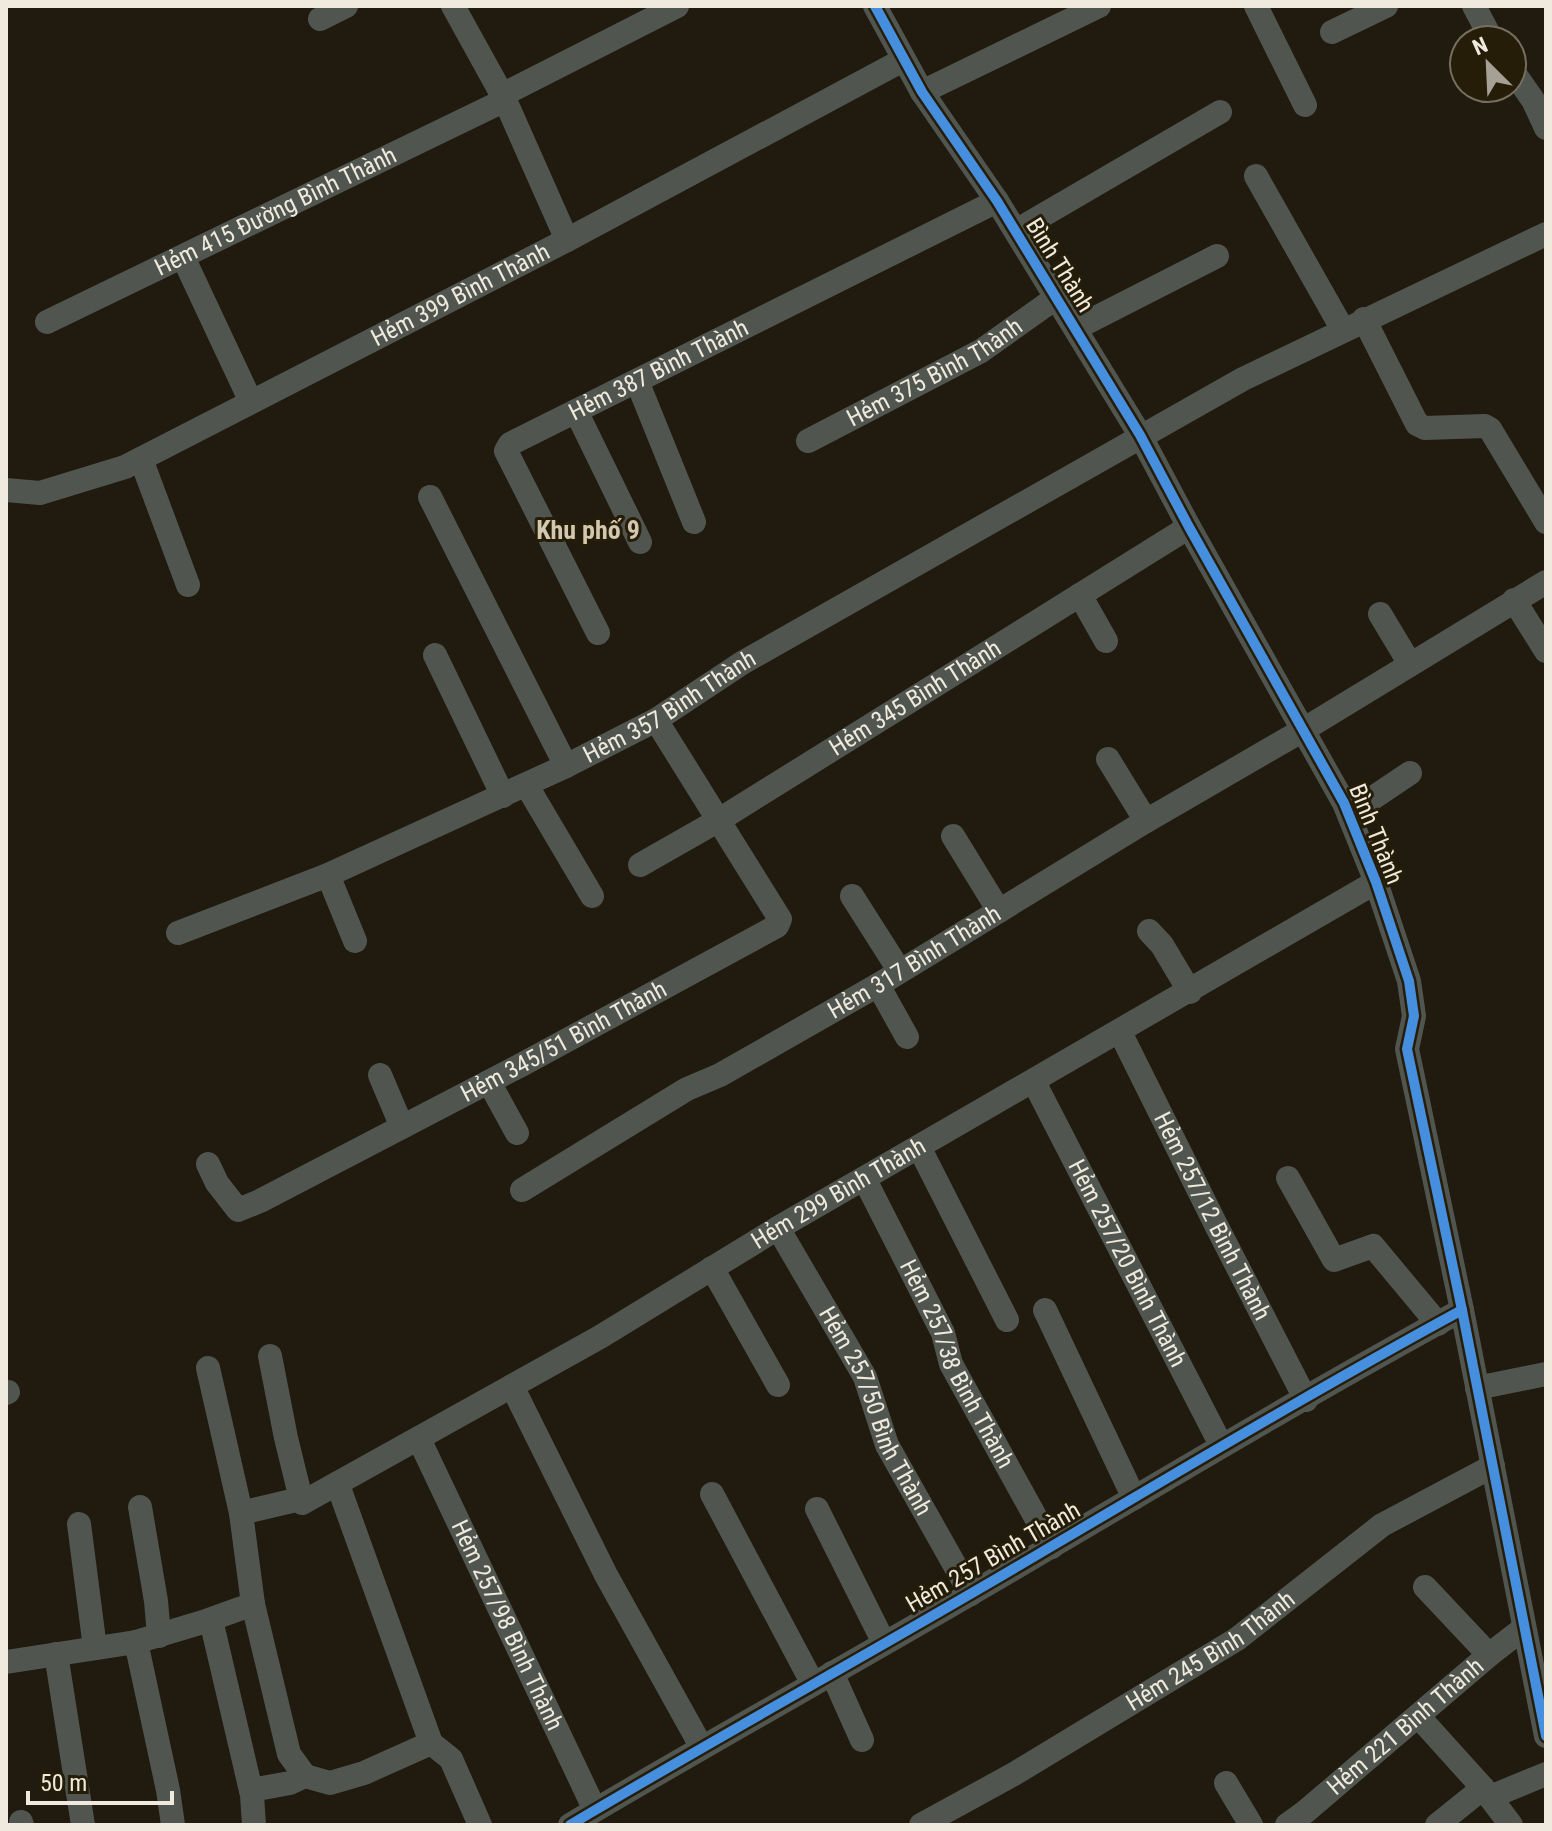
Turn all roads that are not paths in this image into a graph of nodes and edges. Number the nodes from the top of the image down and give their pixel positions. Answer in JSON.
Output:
{"nodes":[{"id":1,"x":346,"y":6,"type":"edge"},
{"id":2,"x":453,"y":6,"type":"edge"},
{"id":3,"x":677,"y":6,"type":"edge"},
{"id":4,"x":875,"y":6,"type":"edge"},
{"id":5,"x":1099,"y":6,"type":"edge"},
{"id":6,"x":1256,"y":6,"type":"edge"},
{"id":7,"x":1386,"y":6,"type":"edge"},
{"id":8,"x":1474,"y":6,"type":"edge"},
{"id":9,"x":320,"y":19,"type":"dead end"},
{"id":10,"x":1484,"y":24,"type":"edge"},
{"id":11,"x":1332,"y":32,"type":"dead end"},
{"id":12,"x":903,"y":60,"type":"junction"},
{"id":13,"x":922,"y":92,"type":"junction"},
{"id":14,"x":1539,"y":97,"type":"edge"},
{"id":15,"x":503,"y":98,"type":"junction"},
{"id":16,"x":1305,"y":105,"type":"dead end"},
{"id":17,"x":1220,"y":112,"type":"dead end"},
{"id":18,"x":1546,"y":128,"type":"edge"},
{"id":19,"x":1256,"y":176,"type":"dead end"},
{"id":20,"x":997,"y":201,"type":"junction"},
{"id":21,"x":1016,"y":231,"type":"junction"},
{"id":22,"x":1546,"y":234,"type":"edge"},
{"id":23,"x":567,"y":240,"type":"junction"},
{"id":24,"x":1217,"y":256,"type":"dead end"},
{"id":25,"x":183,"y":257,"type":"junction"},
{"id":26,"x":1057,"y":297,"type":"junction"},
{"id":27,"x":47,"y":322,"type":"dead end"},
{"id":28,"x":1354,"y":324,"type":"junction"},
{"id":29,"x":1076,"y":328,"type":"junction"},
{"id":30,"x":637,"y":381,"type":"junction"},
{"id":31,"x":251,"y":402,"type":"junction"},
{"id":32,"x":576,"y":411,"type":"junction"},
{"id":33,"x":1140,"y":435,"type":"junction"},
{"id":34,"x":808,"y":441,"type":"dead end"},
{"id":35,"x":141,"y":459,"type":"junction"},
{"id":36,"x":6,"y":490,"type":"edge"},
{"id":37,"x":430,"y":497,"type":"dead end"},
{"id":38,"x":694,"y":522,"type":"dead end"},
{"id":39,"x":1546,"y":522,"type":"edge"},
{"id":40,"x":1189,"y":527,"type":"junction"},
{"id":41,"x":640,"y":542,"type":"dead end"},
{"id":42,"x":1546,"y":582,"type":"edge"},
{"id":43,"x":188,"y":585,"type":"dead end"},
{"id":44,"x":1080,"y":595,"type":"junction"},
{"id":45,"x":1514,"y":600,"type":"junction"},
{"id":46,"x":1380,"y":614,"type":"dead end"},
{"id":47,"x":598,"y":633,"type":"dead end"},
{"id":48,"x":1106,"y":641,"type":"dead end"},
{"id":49,"x":1546,"y":651,"type":"edge"},
{"id":50,"x":435,"y":655,"type":"dead end"},
{"id":51,"x":1410,"y":664,"type":"junction"},
{"id":52,"x":656,"y":720,"type":"junction"},
{"id":53,"x":1303,"y":730,"type":"junction"},
{"id":54,"x":1108,"y":759,"type":"dead end"},
{"id":55,"x":566,"y":766,"type":"junction"},
{"id":56,"x":1410,"y":773,"type":"dead end"},
{"id":57,"x":527,"y":786,"type":"junction"},
{"id":58,"x":503,"y":796,"type":"junction"},
{"id":59,"x":1349,"y":814,"type":"junction"},
{"id":60,"x":719,"y":820,"type":"junction"},
{"id":61,"x":1146,"y":821,"type":"junction"},
{"id":62,"x":953,"y":836,"type":"dead end"},
{"id":63,"x":640,"y":865,"type":"dead end"},
{"id":64,"x":328,"y":875,"type":"junction"},
{"id":65,"x":1376,"y":882,"type":"junction"},
{"id":66,"x":592,"y":896,"type":"dead end"},
{"id":67,"x":852,"y":896,"type":"dead end"},
{"id":68,"x":999,"y":911,"type":"junction"},
{"id":69,"x":1149,"y":931,"type":"dead end"},
{"id":70,"x":178,"y":933,"type":"dead end"},
{"id":71,"x":355,"y":941,"type":"dead end"},
{"id":72,"x":899,"y":970,"type":"junction"},
{"id":73,"x":878,"y":985,"type":"junction"},
{"id":74,"x":1190,"y":992,"type":"junction"},
{"id":75,"x":1120,"y":1032,"type":"junction"},
{"id":76,"x":907,"y":1037,"type":"dead end"},
{"id":77,"x":380,"y":1075,"type":"dead end"},
{"id":78,"x":489,"y":1082,"type":"junction"},
{"id":79,"x":1034,"y":1082,"type":"junction"},
{"id":80,"x":402,"y":1127,"type":"junction"},
{"id":81,"x":517,"y":1133,"type":"dead end"},
{"id":82,"x":919,"y":1147,"type":"junction"},
{"id":83,"x":208,"y":1164,"type":"dead end"},
{"id":84,"x":1288,"y":1178,"type":"dead end"},
{"id":85,"x":865,"y":1180,"type":"junction"},
{"id":86,"x":522,"y":1190,"type":"dead end"},
{"id":87,"x":778,"y":1228,"type":"junction"},
{"id":88,"x":712,"y":1268,"type":"junction"},
{"id":89,"x":1045,"y":1310,"type":"dead end"},
{"id":90,"x":1462,"y":1310,"type":"junction"},
{"id":91,"x":1007,"y":1320,"type":"dead end"},
{"id":92,"x":1438,"y":1324,"type":"junction"},
{"id":93,"x":270,"y":1356,"type":"dead end"},
{"id":94,"x":208,"y":1368,"type":"dead end"},
{"id":95,"x":1546,"y":1374,"type":"edge"},
{"id":96,"x":778,"y":1385,"type":"dead end"},
{"id":97,"x":512,"y":1386,"type":"junction"},
{"id":98,"x":1477,"y":1388,"type":"junction"},
{"id":99,"x":1306,"y":1400,"type":"junction"},
{"id":100,"x":419,"y":1439,"type":"junction"},
{"id":101,"x":1221,"y":1445,"type":"junction"},
{"id":102,"x":1493,"y":1466,"type":"junction"},
{"id":103,"x":338,"y":1485,"type":"junction"},
{"id":104,"x":712,"y":1494,"type":"dead end"},
{"id":105,"x":1134,"y":1498,"type":"junction"},
{"id":106,"x":301,"y":1501,"type":"junction"},
{"id":107,"x":140,"y":1507,"type":"dead end"},
{"id":108,"x":817,"y":1509,"type":"dead end"},
{"id":109,"x":241,"y":1513,"type":"junction"},
{"id":110,"x":79,"y":1524,"type":"dead end"},
{"id":111,"x":1052,"y":1547,"type":"junction"},
{"id":112,"x":1425,"y":1587,"type":"dead end"},
{"id":113,"x":971,"y":1594,"type":"junction"},
{"id":114,"x":253,"y":1604,"type":"junction"},
{"id":115,"x":211,"y":1620,"type":"junction"},
{"id":116,"x":1524,"y":1628,"type":"junction"},
{"id":117,"x":147,"y":1639,"type":"junction"},
{"id":118,"x":884,"y":1643,"type":"junction"},
{"id":119,"x":95,"y":1648,"type":"junction"},
{"id":120,"x":56,"y":1654,"type":"junction"},
{"id":121,"x":1489,"y":1655,"type":"junction"},
{"id":122,"x":1539,"y":1661,"type":"edge"},
{"id":123,"x":6,"y":1662,"type":"edge"},
{"id":124,"x":822,"y":1678,"type":"junction"},
{"id":125,"x":1418,"y":1716,"type":"junction"},
{"id":126,"x":1546,"y":1736,"type":"edge"},
{"id":127,"x":862,"y":1740,"type":"dead end"},
{"id":128,"x":431,"y":1743,"type":"junction"},
{"id":129,"x":701,"y":1746,"type":"junction"},
{"id":130,"x":1546,"y":1774,"type":"edge"},
{"id":131,"x":305,"y":1776,"type":"junction"},
{"id":132,"x":1226,"y":1783,"type":"dead end"},
{"id":133,"x":251,"y":1790,"type":"junction"},
{"id":134,"x":1486,"y":1792,"type":"junction"},
{"id":135,"x":595,"y":1810,"type":"junction"},
{"id":136,"x":83,"y":1825,"type":"edge"},
{"id":137,"x":173,"y":1825,"type":"edge"},
{"id":138,"x":254,"y":1825,"type":"edge"},
{"id":139,"x":480,"y":1825,"type":"edge"},
{"id":140,"x":570,"y":1825,"type":"edge"},
{"id":141,"x":921,"y":1825,"type":"edge"},
{"id":142,"x":1251,"y":1825,"type":"edge"},
{"id":143,"x":1287,"y":1825,"type":"edge"},
{"id":144,"x":1437,"y":1825,"type":"edge"},
{"id":145,"x":1511,"y":1825,"type":"edge"}],
"edges":[{"from":1,"to":9,"type":"street"},
{"from":2,"to":15,"type":"street"},
{"from":3,"to":15,"type":"street","name":"Hẻm 415 Đường Bình Thành"},
{"from":4,"to":12,"type":"street","name":"Bình Thành"},
{"from":5,"to":13,"type":"street"},
{"from":6,"to":16,"type":"street"},
{"from":7,"to":11,"type":"street"},
{"from":8,"to":10,"type":"street"},
{"from":12,"to":13,"type":"street","name":"Bình Thành"},
{"from":12,"to":23,"type":"street","name":"Hẻm 399 Bình Thành"},
{"from":13,"to":20,"type":"street","name":"Bình Thành"},
{"from":14,"to":18,"type":"street"},
{"from":15,"to":23,"type":"street"},
{"from":15,"to":25,"type":"street","name":"Hẻm 415 Đường Bình Thành"},
{"from":17,"to":21,"type":"street"},
{"from":19,"to":28,"type":"street"},
{"from":20,"to":21,"type":"street","name":"Bình Thành"},
{"from":20,"to":30,"type":"street","name":"Hẻm 387 Bình Thành"},
{"from":21,"to":26,"type":"street","name":"Bình Thành"},
{"from":22,"to":28,"type":"street","name":"Hẻm 357 Bình Thành"},
{"from":23,"to":31,"type":"street","name":"Hẻm 399 Bình Thành"},
{"from":24,"to":29,"type":"street"},
{"from":25,"to":27,"type":"street","name":"Hẻm 415 Đường Bình Thành"},
{"from":25,"to":31,"type":"street"},
{"from":26,"to":29,"type":"street","name":"Bình Thành"},
{"from":26,"to":34,"type":"street","name":"Hẻm 375 Bình Thành"},
{"from":28,"to":33,"type":"street","name":"Hẻm 357 Bình Thành"},
{"from":28,"to":39,"type":"street"},
{"from":29,"to":33,"type":"street","name":"Bình Thành"},
{"from":30,"to":32,"type":"street","name":"Hẻm 387 Bình Thành"},
{"from":30,"to":38,"type":"street"},
{"from":31,"to":35,"type":"street","name":"Hẻm 399 Bình Thành"},
{"from":32,"to":41,"type":"street"},
{"from":32,"to":47,"type":"street","name":"Hẻm 387 Bình Thành"},
{"from":33,"to":40,"type":"street","name":"Bình Thành"},
{"from":33,"to":52,"type":"street","name":"Hẻm 357 Bình Thành"},
{"from":35,"to":36,"type":"street","name":"Hẻm 399 Bình Thành"},
{"from":35,"to":43,"type":"street"},
{"from":37,"to":55,"type":"street"},
{"from":40,"to":44,"type":"street","name":"Hẻm 345 Bình Thành"},
{"from":40,"to":53,"type":"street","name":"Bình Thành"},
{"from":42,"to":45,"type":"street","name":"Hẻm 317 Bình Thành"},
{"from":44,"to":48,"type":"street"},
{"from":44,"to":60,"type":"street","name":"Hẻm 345 Bình Thành"},
{"from":45,"to":49,"type":"street"},
{"from":45,"to":51,"type":"street","name":"Hẻm 317 Bình Thành"},
{"from":46,"to":51,"type":"street"},
{"from":50,"to":58,"type":"street"},
{"from":51,"to":53,"type":"street","name":"Hẻm 317 Bình Thành"},
{"from":52,"to":55,"type":"street","name":"Hẻm 357 Bình Thành"},
{"from":52,"to":60,"type":"street"},
{"from":53,"to":59,"type":"street","name":"Bình Thành"},
{"from":53,"to":61,"type":"street","name":"Hẻm 317 Bình Thành"},
{"from":54,"to":61,"type":"street"},
{"from":55,"to":57,"type":"street","name":"Hẻm 357 Bình Thành"},
{"from":56,"to":59,"type":"street"},
{"from":57,"to":58,"type":"street","name":"Hẻm 357 Bình Thành"},
{"from":57,"to":66,"type":"street"},
{"from":58,"to":64,"type":"street","name":"Hẻm 357 Bình Thành"},
{"from":59,"to":65,"type":"street","name":"Bình Thành"},
{"from":60,"to":63,"type":"street","name":"Hẻm 345 Bình Thành"},
{"from":60,"to":78,"type":"street","name":"Hẻm 345/51 Bình Thành"},
{"from":61,"to":68,"type":"street","name":"Hẻm 317 Bình Thành"},
{"from":62,"to":68,"type":"street"},
{"from":64,"to":70,"type":"street","name":"Hẻm 357 Bình Thành"},
{"from":64,"to":71,"type":"street"},
{"from":65,"to":74,"type":"street","name":"Hẻm 299 Bình Thành"},
{"from":65,"to":90,"type":"street","name":"Bình Thành"},
{"from":67,"to":72,"type":"street"},
{"from":68,"to":72,"type":"street","name":"Hẻm 317 Bình Thành"},
{"from":69,"to":74,"type":"street"},
{"from":72,"to":73,"type":"street","name":"Hẻm 317 Bình Thành"},
{"from":73,"to":76,"type":"street"},
{"from":73,"to":86,"type":"street","name":"Hẻm 317 Bình Thành"},
{"from":74,"to":75,"type":"street","name":"Hẻm 299 Bình Thành"},
{"from":75,"to":79,"type":"street","name":"Hẻm 299 Bình Thành"},
{"from":75,"to":99,"type":"street","name":"Hẻm 257/12 Bình Thành"},
{"from":77,"to":80,"type":"street"},
{"from":78,"to":80,"type":"street","name":"Hẻm 345/51 Bình Thành"},
{"from":78,"to":81,"type":"street"},
{"from":79,"to":82,"type":"street","name":"Hẻm 299 Bình Thành"},
{"from":79,"to":101,"type":"street","name":"Hẻm 257/20 Bình Thành"},
{"from":80,"to":83,"type":"street","name":"Hẻm 345/51 Bình Thành"},
{"from":82,"to":85,"type":"street","name":"Hẻm 299 Bình Thành"},
{"from":82,"to":91,"type":"street"},
{"from":84,"to":92,"type":"street"},
{"from":85,"to":87,"type":"street","name":"Hẻm 299 Bình Thành"},
{"from":85,"to":111,"type":"street","name":"Hẻm 257/38 Bình Thành"},
{"from":87,"to":88,"type":"street","name":"Hẻm 299 Bình Thành"},
{"from":87,"to":113,"type":"street","name":"Hẻm 257/50 Bình Thành"},
{"from":88,"to":96,"type":"street"},
{"from":88,"to":97,"type":"street","name":"Hẻm 299 Bình Thành"},
{"from":89,"to":105,"type":"street"},
{"from":90,"to":92,"type":"street","name":"Hẻm 257 Bình Thành"},
{"from":90,"to":98,"type":"street","name":"Bình Thành"},
{"from":92,"to":99,"type":"street","name":"Hẻm 257 Bình Thành"},
{"from":93,"to":106,"type":"street"},
{"from":94,"to":109,"type":"street"},
{"from":95,"to":98,"type":"street"},
{"from":97,"to":100,"type":"street","name":"Hẻm 299 Bình Thành"},
{"from":97,"to":129,"type":"street"},
{"from":98,"to":102,"type":"street","name":"Bình Thành"},
{"from":99,"to":101,"type":"street","name":"Hẻm 257 Bình Thành"},
{"from":100,"to":103,"type":"street","name":"Hẻm 299 Bình Thành"},
{"from":100,"to":135,"type":"street","name":"Hẻm 257/98 Bình Thành"},
{"from":101,"to":105,"type":"street","name":"Hẻm 257 Bình Thành"},
{"from":102,"to":116,"type":"street","name":"Bình Thành"},
{"from":102,"to":141,"type":"street","name":"Hẻm 245 Bình Thành"},
{"from":103,"to":106,"type":"street","name":"Hẻm 299 Bình Thành"},
{"from":103,"to":128,"type":"street"},
{"from":104,"to":124,"type":"street"},
{"from":105,"to":111,"type":"street","name":"Hẻm 257 Bình Thành"},
{"from":106,"to":109,"type":"street","name":"Hẻm 299 Bình Thành"},
{"from":107,"to":117,"type":"street"},
{"from":108,"to":118,"type":"street"},
{"from":109,"to":114,"type":"street"},
{"from":110,"to":119,"type":"street"},
{"from":111,"to":113,"type":"street","name":"Hẻm 257 Bình Thành"},
{"from":112,"to":121,"type":"street"},
{"from":113,"to":118,"type":"street","name":"Hẻm 257 Bình Thành"},
{"from":114,"to":115,"type":"street"},
{"from":114,"to":131,"type":"street"},
{"from":115,"to":117,"type":"street"},
{"from":115,"to":133,"type":"street"},
{"from":116,"to":121,"type":"street","name":"Hẻm 221 Bình Thành"},
{"from":116,"to":122,"type":"street","name":"Bình Thành"},
{"from":117,"to":119,"type":"street"},
{"from":117,"to":137,"type":"street"},
{"from":118,"to":124,"type":"street","name":"Hẻm 257 Bình Thành"},
{"from":119,"to":120,"type":"street"},
{"from":120,"to":123,"type":"street"},
{"from":120,"to":136,"type":"street"},
{"from":121,"to":125,"type":"street","name":"Hẻm 221 Bình Thành"},
{"from":122,"to":126,"type":"street","name":"Bình Thành"},
{"from":124,"to":127,"type":"street"},
{"from":124,"to":129,"type":"street","name":"Hẻm 257 Bình Thành"},
{"from":125,"to":134,"type":"street"},
{"from":125,"to":143,"type":"street","name":"Hẻm 221 Bình Thành"},
{"from":128,"to":131,"type":"street"},
{"from":128,"to":139,"type":"street"},
{"from":129,"to":135,"type":"street","name":"Hẻm 257 Bình Thành"},
{"from":130,"to":134,"type":"street"},
{"from":131,"to":133,"type":"street"},
{"from":132,"to":142,"type":"street"},
{"from":133,"to":138,"type":"street"},
{"from":134,"to":144,"type":"street"},
{"from":134,"to":145,"type":"street"},
{"from":135,"to":140,"type":"street","name":"Hẻm 257 Bình Thành"}]}
